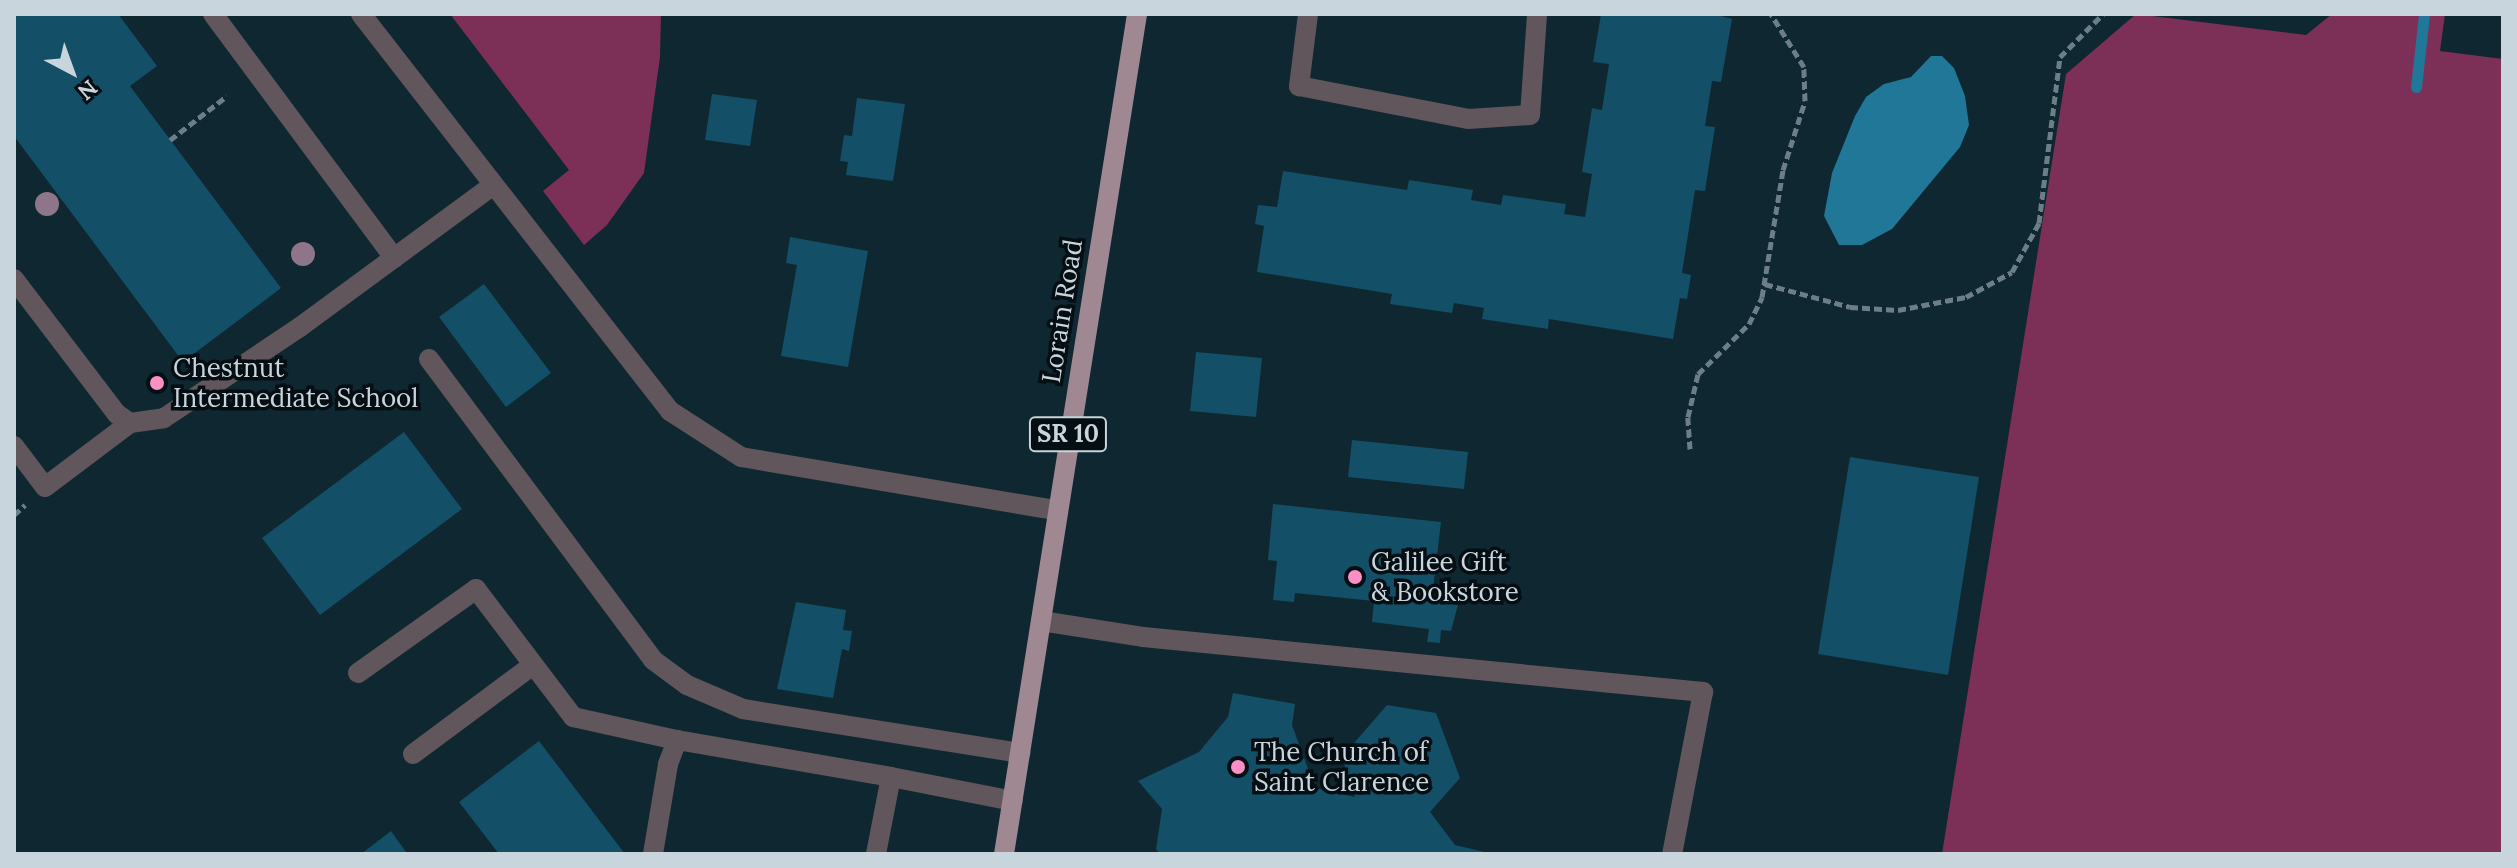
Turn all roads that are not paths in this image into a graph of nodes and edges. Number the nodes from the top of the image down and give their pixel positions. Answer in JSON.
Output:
{"nodes":[{"id":1,"x":213,"y":14,"type":"edge"},
{"id":2,"x":361,"y":14,"type":"edge"},
{"id":3,"x":1137,"y":14,"type":"edge"},
{"id":4,"x":1308,"y":14,"type":"edge"},
{"id":5,"x":1537,"y":14,"type":"edge"},
{"id":6,"x":492,"y":186,"type":"junction"},
{"id":7,"x":394,"y":258,"type":"junction"},
{"id":8,"x":14,"y":279,"type":"edge"},
{"id":9,"x":429,"y":359,"type":"dead end"},
{"id":10,"x":130,"y":423,"type":"junction"},
{"id":11,"x":14,"y":446,"type":"edge"},
{"id":12,"x":1056,"y":510,"type":"junction"},
{"id":13,"x":1041,"y":621,"type":"junction"},
{"id":14,"x":533,"y":665,"type":"junction"},
{"id":15,"x":358,"y":673,"type":"dead end"},
{"id":16,"x":677,"y":740,"type":"junction"},
{"id":17,"x":1021,"y":753,"type":"junction"},
{"id":18,"x":413,"y":754,"type":"dead end"},
{"id":19,"x":891,"y":777,"type":"junction"},
{"id":20,"x":1013,"y":801,"type":"junction"},
{"id":21,"x":653,"y":854,"type":"edge"},
{"id":22,"x":876,"y":854,"type":"edge"},
{"id":23,"x":1004,"y":854,"type":"edge"},
{"id":24,"x":1672,"y":854,"type":"edge"}],
"edges":[{"from":1,"to":7,"type":"lane"},
{"from":2,"to":6,"type":"lane"},
{"from":3,"to":12,"type":"main road","name":"Lorain Road","number":"SR 10"},
{"from":4,"to":5,"type":"lane"},
{"from":6,"to":7,"type":"lane"},
{"from":6,"to":12,"type":"lane"},
{"from":7,"to":10,"type":"lane"},
{"from":8,"to":10,"type":"lane"},
{"from":9,"to":17,"type":"lane"},
{"from":10,"to":11,"type":"lane"},
{"from":12,"to":13,"type":"main road","name":"Lorain Road","number":"SR 10"},
{"from":13,"to":17,"type":"main road","name":"Lorain Road","number":"SR 10"},
{"from":13,"to":24,"type":"lane"},
{"from":14,"to":15,"type":"lane"},
{"from":14,"to":16,"type":"lane"},
{"from":14,"to":18,"type":"lane"},
{"from":16,"to":19,"type":"lane"},
{"from":16,"to":21,"type":"lane"},
{"from":17,"to":20,"type":"main road","name":"Lorain Road","number":"SR 10"},
{"from":19,"to":20,"type":"lane"},
{"from":19,"to":22,"type":"lane"},
{"from":20,"to":23,"type":"main road","name":"Lorain Road","number":"SR 10"}]}
